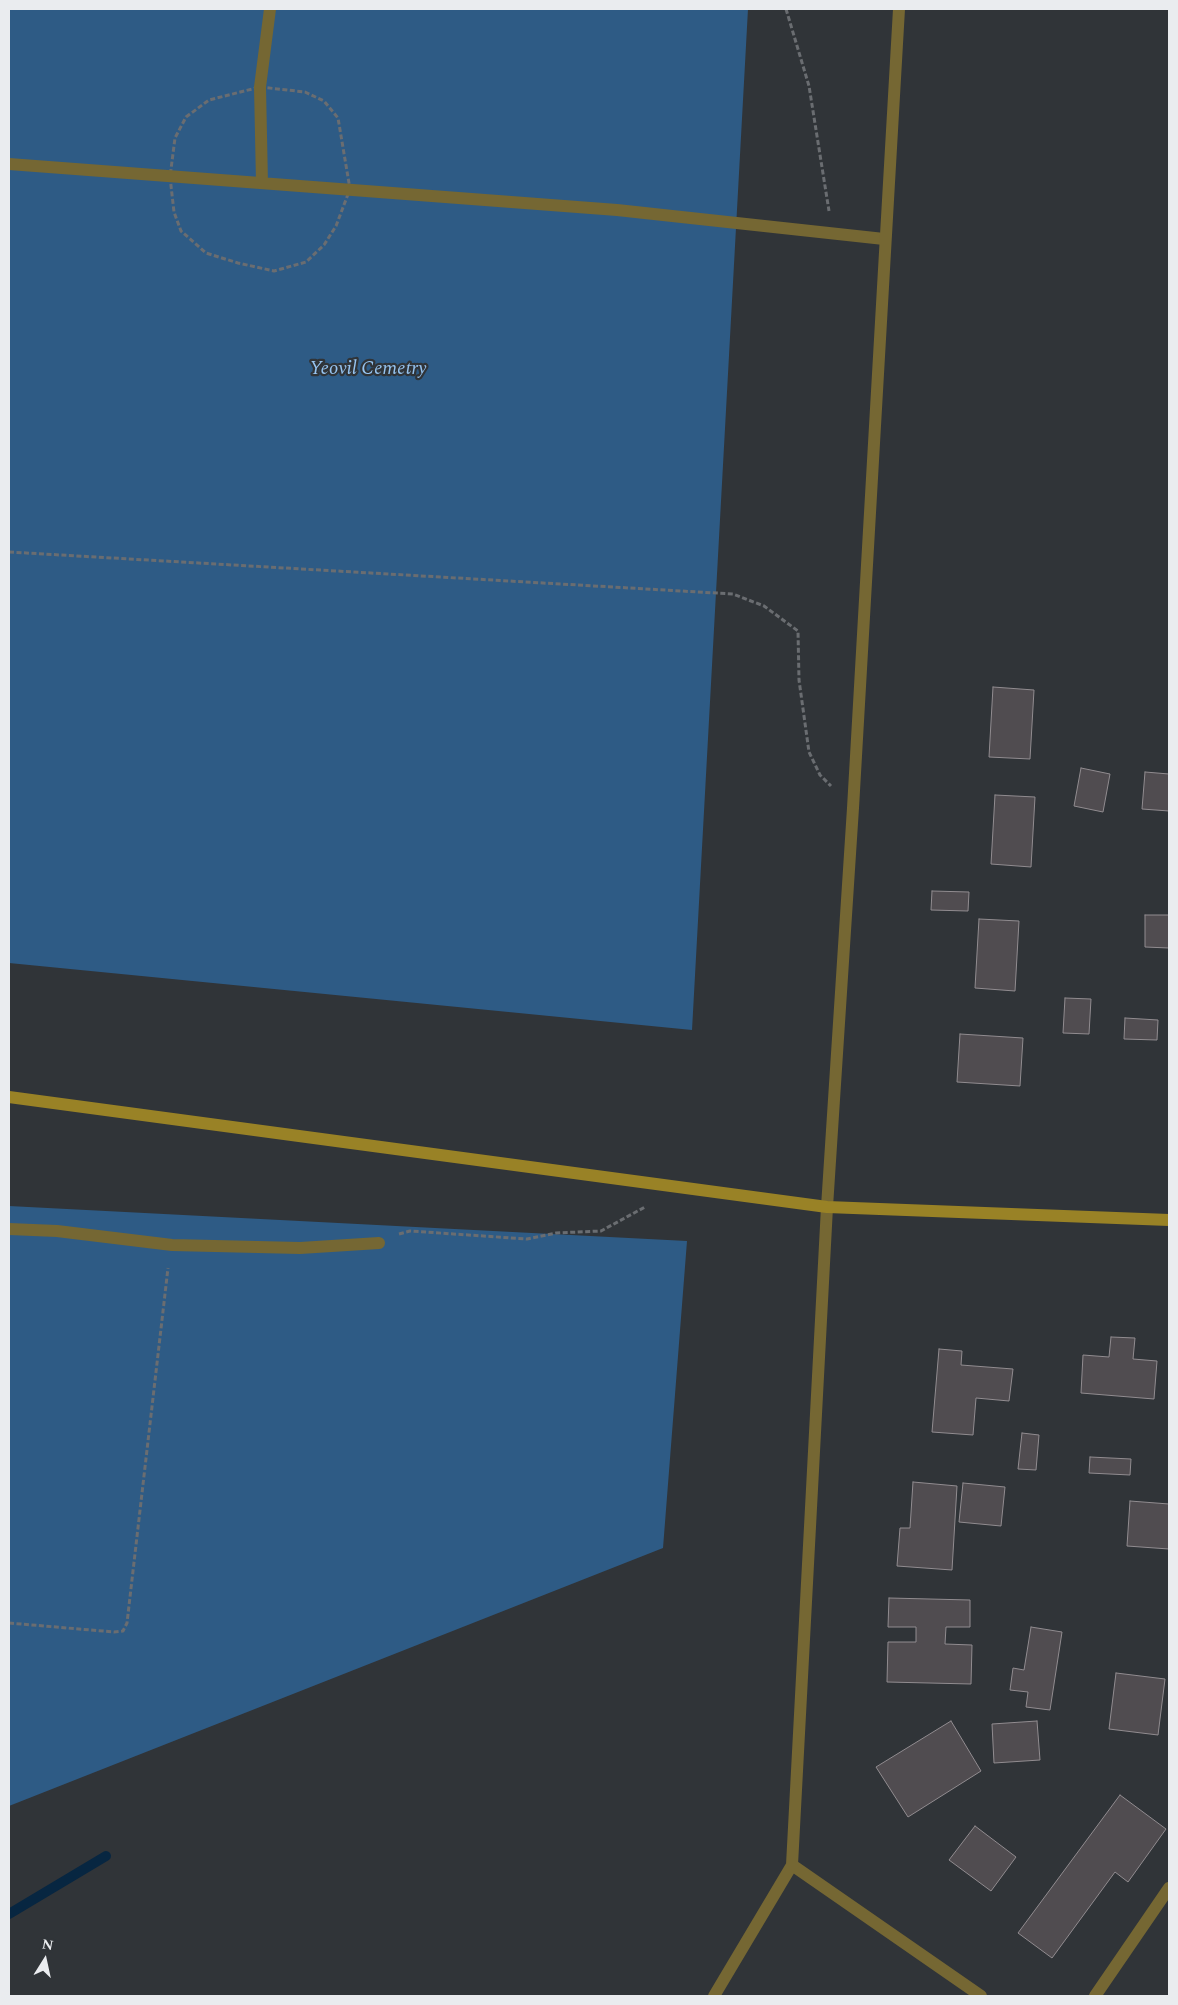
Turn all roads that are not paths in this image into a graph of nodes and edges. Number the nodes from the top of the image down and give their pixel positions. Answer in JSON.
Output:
{"nodes":[{"id":1,"x":270,"y":9,"type":"edge"},
{"id":2,"x":899,"y":9,"type":"edge"},
{"id":3,"x":9,"y":164,"type":"edge"},
{"id":4,"x":262,"y":183,"type":"junction"},
{"id":5,"x":884,"y":239,"type":"junction"},
{"id":6,"x":9,"y":1097,"type":"edge"},
{"id":7,"x":826,"y":1207,"type":"junction"},
{"id":8,"x":1169,"y":1220,"type":"edge"},
{"id":9,"x":9,"y":1229,"type":"edge"},
{"id":10,"x":380,"y":1243,"type":"road end"},
{"id":11,"x":792,"y":1865,"type":"junction"},
{"id":12,"x":1169,"y":1888,"type":"edge"},
{"id":13,"x":714,"y":1996,"type":"edge"},
{"id":14,"x":982,"y":1996,"type":"edge"},
{"id":15,"x":1095,"y":1996,"type":"edge"}],
"edges":[{"from":1,"to":4,"type":"street"},
{"from":2,"to":5,"type":"street"},
{"from":3,"to":4,"type":"street"},
{"from":4,"to":5,"type":"street"},
{"from":5,"to":7,"type":"street"},
{"from":6,"to":7,"type":"street"},
{"from":7,"to":8,"type":"street"},
{"from":7,"to":11,"type":"street"},
{"from":9,"to":10,"type":"street"},
{"from":11,"to":13,"type":"street"},
{"from":11,"to":14,"type":"street"},
{"from":12,"to":15,"type":"street"}]}
